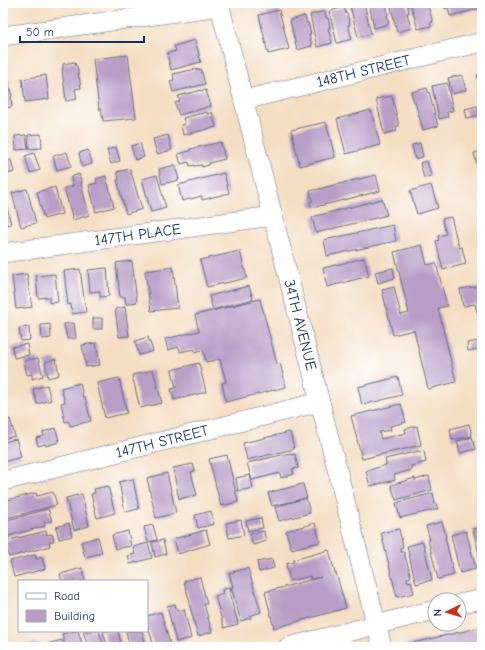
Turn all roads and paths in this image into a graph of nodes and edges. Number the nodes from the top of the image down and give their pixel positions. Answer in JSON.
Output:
{"nodes":[{"id":1,"x":220,"y":5,"type":"edge"},
{"id":2,"x":3,"y":36,"type":"edge"},
{"id":3,"x":482,"y":42,"type":"edge"},
{"id":4,"x":244,"y":100,"type":"junction"},
{"id":5,"x":273,"y":216,"type":"junction"},
{"id":6,"x":3,"y":254,"type":"edge"},
{"id":7,"x":320,"y":402,"type":"junction"},
{"id":8,"x":3,"y":480,"type":"edge"},
{"id":9,"x":482,"y":598,"type":"edge"},
{"id":10,"x":467,"y":602,"type":"edge"},
{"id":11,"x":427,"y":612,"type":"edge"},
{"id":12,"x":376,"y":625,"type":"junction"},
{"id":13,"x":288,"y":647,"type":"edge"},
{"id":14,"x":382,"y":647,"type":"edge"}],
"edges":[{"from":1,"to":2,"type":"street"},
{"from":1,"to":4,"type":"street","name":"34TH AVENUE"},
{"from":3,"to":4,"type":"street","name":"148TH STREET"},
{"from":4,"to":5,"type":"street","name":"34TH AVENUE"},
{"from":5,"to":6,"type":"street","name":"147TH PLACE"},
{"from":5,"to":7,"type":"street","name":"34TH AVENUE"},
{"from":7,"to":8,"type":"street","name":"147TH STREET"},
{"from":7,"to":12,"type":"street","name":"34TH AVENUE"},
{"from":9,"to":10,"type":"street"},
{"from":11,"to":12,"type":"street"},
{"from":12,"to":13,"type":"street"},
{"from":12,"to":14,"type":"street","name":"34TH AVENUE"}]}
